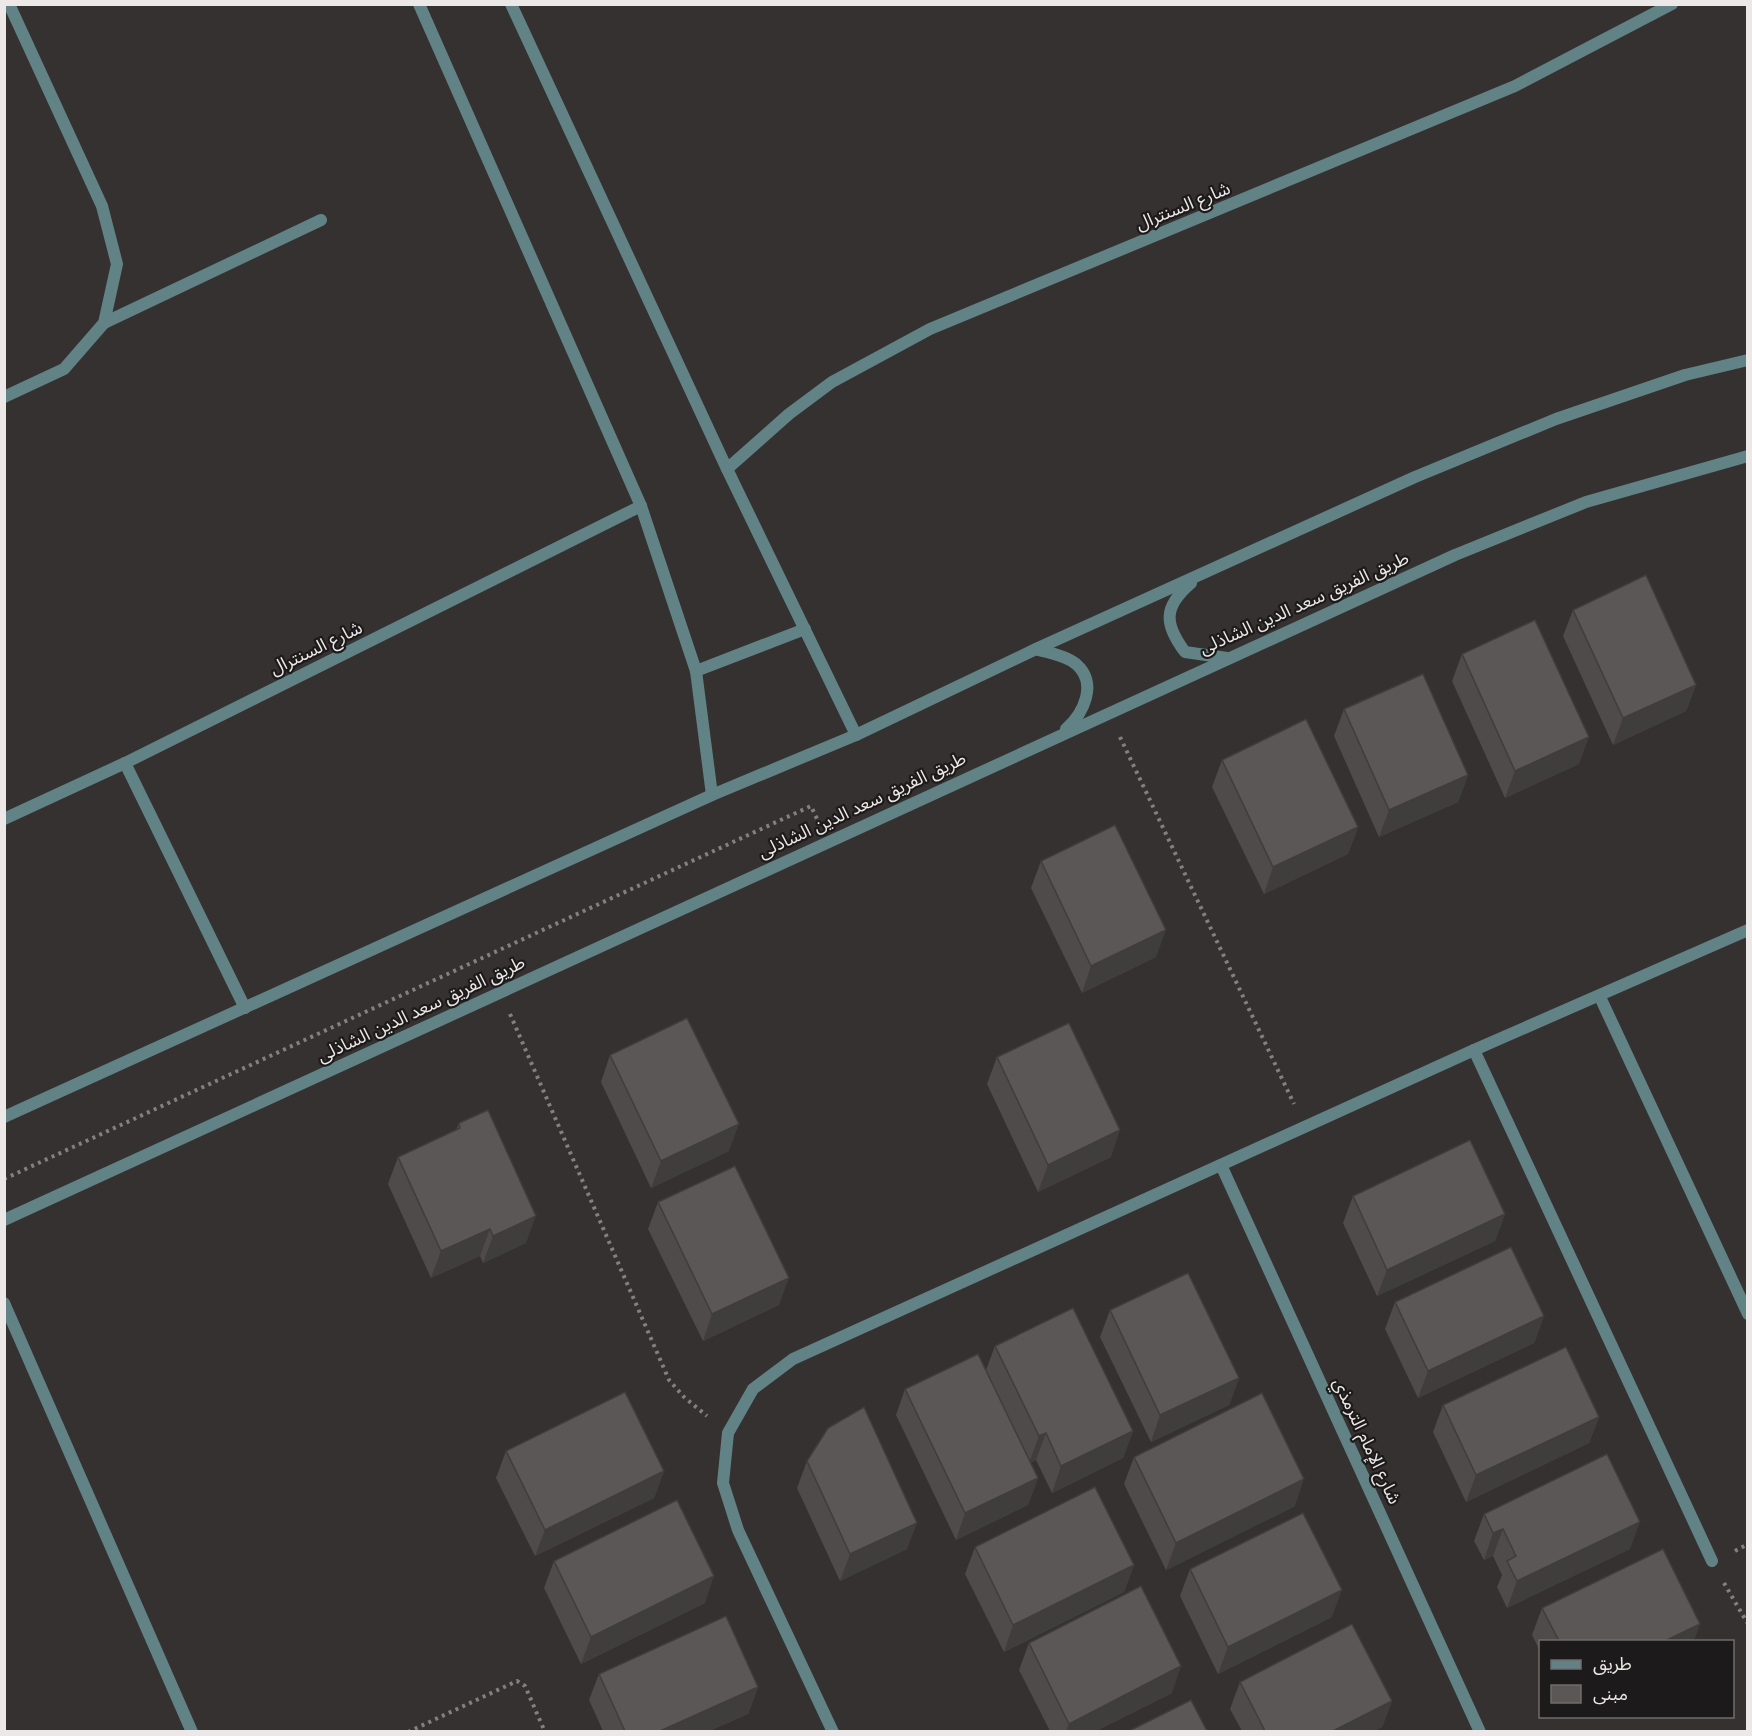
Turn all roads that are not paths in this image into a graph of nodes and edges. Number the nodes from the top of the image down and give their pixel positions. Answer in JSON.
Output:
{"nodes":[{"id":1,"x":9,"y":4,"type":"edge"},
{"id":2,"x":418,"y":4,"type":"edge"},
{"id":3,"x":511,"y":4,"type":"edge"},
{"id":4,"x":1672,"y":4,"type":"edge"},
{"id":5,"x":321,"y":220,"type":"dead end"},
{"id":6,"x":104,"y":323,"type":"junction"},
{"id":7,"x":1746,"y":359,"type":"edge"},
{"id":8,"x":4,"y":397,"type":"edge"},
{"id":9,"x":1748,"y":456,"type":"edge"},
{"id":10,"x":727,"y":469,"type":"junction"},
{"id":11,"x":642,"y":506,"type":"junction"},
{"id":12,"x":1203,"y":573,"type":"junction"},
{"id":13,"x":805,"y":629,"type":"junction"},
{"id":14,"x":1036,"y":649,"type":"junction"},
{"id":15,"x":1227,"y":658,"type":"junction"},
{"id":16,"x":696,"y":671,"type":"junction"},
{"id":17,"x":856,"y":735,"type":"junction"},
{"id":18,"x":1058,"y":735,"type":"junction"},
{"id":19,"x":125,"y":763,"type":"junction"},
{"id":20,"x":712,"y":795,"type":"junction"},
{"id":21,"x":4,"y":819,"type":"edge"},
{"id":22,"x":1748,"y":930,"type":"edge"},
{"id":23,"x":1600,"y":997,"type":"junction"},
{"id":24,"x":245,"y":1008,"type":"junction"},
{"id":25,"x":1474,"y":1050,"type":"junction"},
{"id":26,"x":4,"y":1117,"type":"edge"},
{"id":27,"x":1221,"y":1165,"type":"junction"},
{"id":28,"x":4,"y":1220,"type":"edge"},
{"id":29,"x":4,"y":1303,"type":"edge"},
{"id":30,"x":1748,"y":1314,"type":"edge"},
{"id":31,"x":1712,"y":1561,"type":"road end"},
{"id":32,"x":192,"y":1731,"type":"edge"},
{"id":33,"x":833,"y":1731,"type":"edge"},
{"id":34,"x":1480,"y":1731,"type":"edge"}],
"edges":[{"from":1,"to":6,"type":"street"},
{"from":2,"to":11,"type":"street"},
{"from":3,"to":10,"type":"street"},
{"from":4,"to":10,"type":"street","name":"شارع السنترال"},
{"from":5,"to":6,"type":"street"},
{"from":6,"to":8,"type":"street"},
{"from":7,"to":12,"type":"street"},
{"from":9,"to":15,"type":"street","name":"طريق الفريق سعد الدين الشاذلى"},
{"from":10,"to":13,"type":"street"},
{"from":11,"to":16,"type":"street"},
{"from":11,"to":19,"type":"street","name":"شارع السنترال"},
{"from":12,"to":14,"type":"street"},
{"from":12,"to":15,"type":"street"},
{"from":13,"to":16,"type":"street"},
{"from":13,"to":17,"type":"street"},
{"from":14,"to":17,"type":"street"},
{"from":14,"to":18,"type":"street"},
{"from":15,"to":18,"type":"street","name":"طريق الفريق سعد الدين الشاذلى"},
{"from":16,"to":20,"type":"street"},
{"from":17,"to":20,"type":"street"},
{"from":18,"to":28,"type":"street","name":"طريق الفريق سعد الدين الشاذلى"},
{"from":19,"to":21,"type":"street","name":"شارع السنترال"},
{"from":19,"to":24,"type":"street"},
{"from":20,"to":24,"type":"street"},
{"from":22,"to":23,"type":"street"},
{"from":23,"to":25,"type":"street"},
{"from":23,"to":30,"type":"street"},
{"from":24,"to":26,"type":"street"},
{"from":25,"to":27,"type":"street"},
{"from":25,"to":31,"type":"street"},
{"from":27,"to":33,"type":"street"},
{"from":27,"to":34,"type":"street","name":"شارع الإمام الترمذي"},
{"from":29,"to":32,"type":"street"}]}
